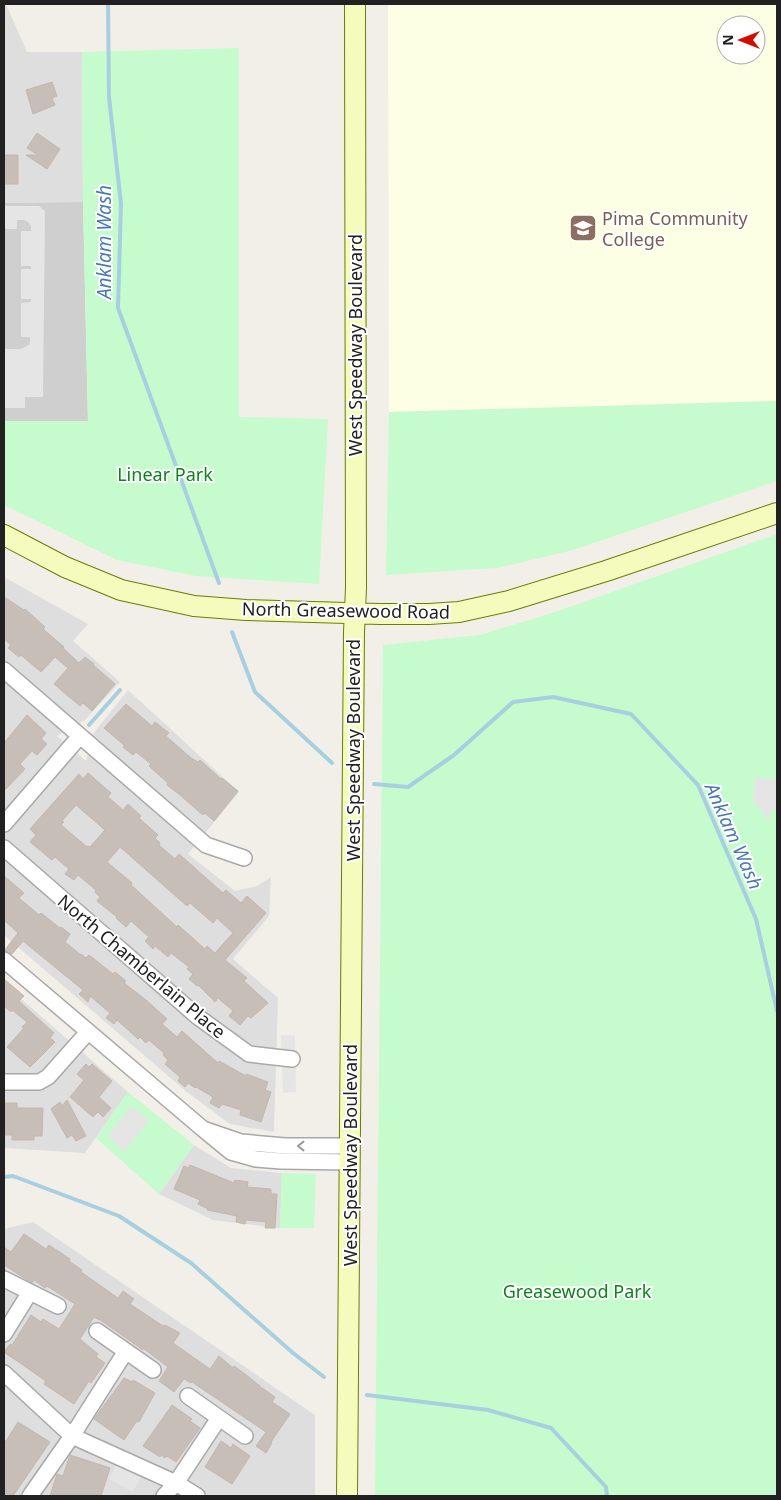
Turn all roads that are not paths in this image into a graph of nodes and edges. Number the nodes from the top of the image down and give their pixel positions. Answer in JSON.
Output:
{"nodes":[{"id":1,"x":355,"y":4,"type":"edge"},
{"id":2,"x":777,"y":513,"type":"edge"},
{"id":3,"x":4,"y":535,"type":"edge"},
{"id":4,"x":355,"y":613,"type":"junction"},
{"id":5,"x":4,"y":670,"type":"edge"},
{"id":6,"x":80,"y":736,"type":"junction"},
{"id":7,"x":4,"y":824,"type":"edge"},
{"id":8,"x":4,"y":848,"type":"edge"},
{"id":9,"x":244,"y":858,"type":"dead end"},
{"id":10,"x":4,"y":960,"type":"edge"},
{"id":11,"x":88,"y":1032,"type":"junction"},
{"id":12,"x":292,"y":1059,"type":"dead end"},
{"id":13,"x":4,"y":1082,"type":"edge"},
{"id":14,"x":350,"y":1154,"type":"junction"},
{"id":15,"x":4,"y":1279,"type":"edge"},
{"id":16,"x":30,"y":1292,"type":"junction"},
{"id":17,"x":58,"y":1306,"type":"dead end"},
{"id":18,"x":97,"y":1331,"type":"dead end"},
{"id":19,"x":4,"y":1334,"type":"edge"},
{"id":20,"x":126,"y":1351,"type":"junction"},
{"id":21,"x":153,"y":1370,"type":"dead end"},
{"id":22,"x":4,"y":1373,"type":"edge"},
{"id":23,"x":188,"y":1396,"type":"dead end"},
{"id":24,"x":219,"y":1418,"type":"junction"},
{"id":25,"x":72,"y":1436,"type":"junction"},
{"id":26,"x":245,"y":1436,"type":"dead end"},
{"id":27,"x":176,"y":1483,"type":"junction"},
{"id":28,"x":30,"y":1496,"type":"edge"},
{"id":29,"x":164,"y":1496,"type":"edge"},
{"id":30,"x":198,"y":1496,"type":"edge"},
{"id":31,"x":347,"y":1496,"type":"edge"}],
"edges":[{"from":1,"to":4,"type":"main road","name":"West Speedway Boulevard"},
{"from":2,"to":4,"type":"main road","name":"North Greasewood Road"},
{"from":3,"to":4,"type":"main road","name":"North Greasewood Road"},
{"from":4,"to":14,"type":"main road","name":"West Speedway Boulevard"},
{"from":5,"to":6,"type":"street"},
{"from":6,"to":7,"type":"street"},
{"from":6,"to":9,"type":"street"},
{"from":8,"to":12,"type":"street","name":"North Chamberlain Place"},
{"from":10,"to":11,"type":"street"},
{"from":11,"to":13,"type":"street"},
{"from":11,"to":14,"type":"street"},
{"from":14,"to":31,"type":"main road","name":"West Speedway Boulevard"},
{"from":15,"to":16,"type":"street"},
{"from":16,"to":17,"type":"street"},
{"from":16,"to":19,"type":"street"},
{"from":18,"to":20,"type":"street"},
{"from":20,"to":21,"type":"street"},
{"from":20,"to":25,"type":"street"},
{"from":22,"to":25,"type":"street"},
{"from":23,"to":24,"type":"street"},
{"from":24,"to":26,"type":"street"},
{"from":24,"to":27,"type":"street"},
{"from":25,"to":27,"type":"street"},
{"from":25,"to":28,"type":"street"},
{"from":27,"to":29,"type":"street"},
{"from":27,"to":30,"type":"street"}]}
